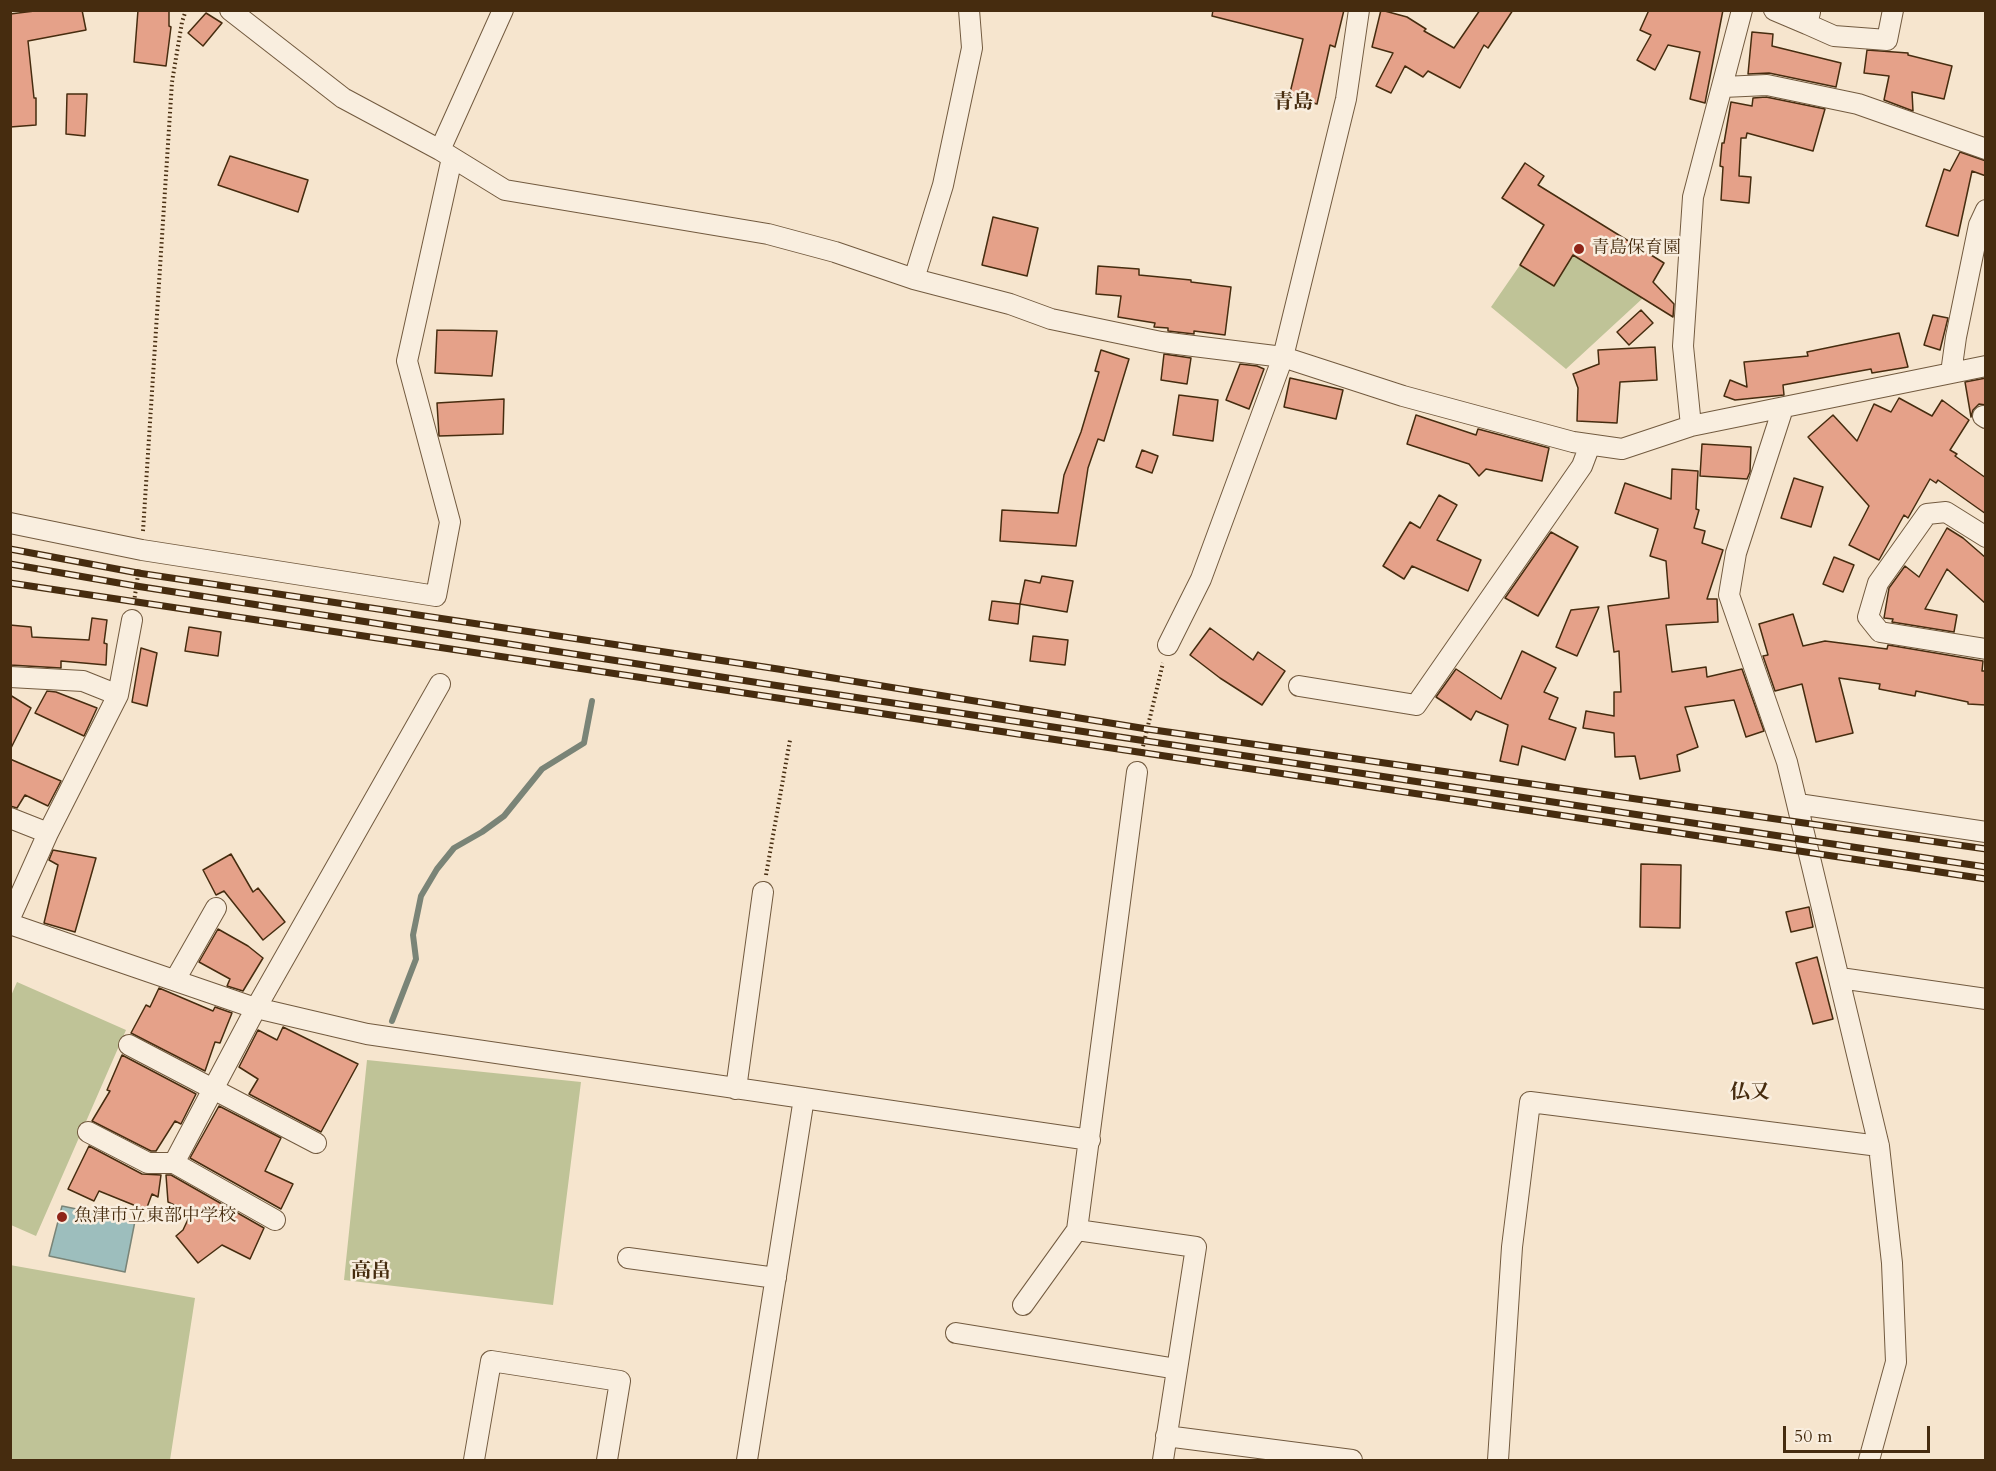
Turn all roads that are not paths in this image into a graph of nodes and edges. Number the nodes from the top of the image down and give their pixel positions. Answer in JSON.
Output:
{"nodes":[{"id":1,"x":230,"y":10,"type":"edge"},
{"id":2,"x":503,"y":10,"type":"edge"},
{"id":3,"x":969,"y":10,"type":"edge"},
{"id":4,"x":1359,"y":10,"type":"edge"},
{"id":5,"x":1742,"y":10,"type":"edge"},
{"id":6,"x":1773,"y":10,"type":"edge"},
{"id":7,"x":1893,"y":10,"type":"edge"},
{"id":8,"x":1809,"y":17,"type":"edge"},
{"id":9,"x":1722,"y":87,"type":"junction"},
{"id":10,"x":1986,"y":149,"type":"edge"},
{"id":11,"x":446,"y":154,"type":"junction"},
{"id":12,"x":1986,"y":210,"type":"edge"},
{"id":13,"x":914,"y":279,"type":"junction"},
{"id":14,"x":1283,"y":357,"type":"junction"},
{"id":15,"x":1986,"y":366,"type":"edge"},
{"id":16,"x":1951,"y":373,"type":"junction"},
{"id":17,"x":1783,"y":408,"type":"junction"},
{"id":18,"x":1691,"y":426,"type":"junction"},
{"id":19,"x":1590,"y":445,"type":"junction"},
{"id":20,"x":10,"y":523,"type":"edge"},
{"id":21,"x":1986,"y":537,"type":"edge"},
{"id":22,"x":132,"y":620,"type":"road end"},
{"id":23,"x":1168,"y":645,"type":"road end"},
{"id":24,"x":1986,"y":649,"type":"edge"},
{"id":25,"x":10,"y":676,"type":"edge"},
{"id":26,"x":440,"y":684,"type":"dead end"},
{"id":27,"x":1299,"y":686,"type":"dead end"},
{"id":28,"x":118,"y":695,"type":"junction"},
{"id":29,"x":1137,"y":772,"type":"road end"},
{"id":30,"x":1798,"y":804,"type":"junction"},
{"id":31,"x":10,"y":818,"type":"edge"},
{"id":32,"x":1986,"y":832,"type":"edge"},
{"id":33,"x":48,"y":833,"type":"junction"},
{"id":34,"x":763,"y":892,"type":"road end"},
{"id":35,"x":216,"y":908,"type":"dead end"},
{"id":36,"x":10,"y":918,"type":"edge"},
{"id":37,"x":10,"y":924,"type":"edge"},
{"id":38,"x":1840,"y":978,"type":"junction"},
{"id":39,"x":175,"y":980,"type":"junction"},
{"id":40,"x":1986,"y":999,"type":"edge"},
{"id":41,"x":256,"y":1008,"type":"junction"},
{"id":42,"x":129,"y":1045,"type":"dead end"},
{"id":43,"x":736,"y":1089,"type":"junction"},
{"id":44,"x":213,"y":1090,"type":"junction"},
{"id":45,"x":804,"y":1098,"type":"junction"},
{"id":46,"x":88,"y":1132,"type":"dead end"},
{"id":47,"x":1090,"y":1140,"type":"junction"},
{"id":48,"x":316,"y":1143,"type":"dead end"},
{"id":49,"x":1879,"y":1146,"type":"junction"},
{"id":50,"x":174,"y":1163,"type":"junction"},
{"id":51,"x":275,"y":1220,"type":"dead end"},
{"id":52,"x":1077,"y":1230,"type":"junction"},
{"id":53,"x":628,"y":1258,"type":"dead end"},
{"id":54,"x":776,"y":1278,"type":"junction"},
{"id":55,"x":1023,"y":1305,"type":"dead end"},
{"id":56,"x":956,"y":1333,"type":"dead end"},
{"id":57,"x":1177,"y":1369,"type":"junction"},
{"id":58,"x":1166,"y":1436,"type":"junction"},
{"id":59,"x":474,"y":1461,"type":"edge"},
{"id":60,"x":607,"y":1461,"type":"edge"},
{"id":61,"x":747,"y":1461,"type":"edge"},
{"id":62,"x":1162,"y":1461,"type":"edge"},
{"id":63,"x":1352,"y":1461,"type":"edge"},
{"id":64,"x":1498,"y":1461,"type":"edge"},
{"id":65,"x":1869,"y":1461,"type":"edge"}],
"edges":[{"from":1,"to":11,"type":"street"},
{"from":2,"to":11,"type":"street"},
{"from":3,"to":13,"type":"street"},
{"from":4,"to":14,"type":"street"},
{"from":5,"to":9,"type":"street"},
{"from":6,"to":8,"type":"street"},
{"from":7,"to":8,"type":"street"},
{"from":9,"to":10,"type":"street"},
{"from":9,"to":18,"type":"street"},
{"from":11,"to":13,"type":"street"},
{"from":11,"to":20,"type":"street"},
{"from":12,"to":16,"type":"street"},
{"from":13,"to":14,"type":"street"},
{"from":14,"to":19,"type":"street"},
{"from":14,"to":23,"type":"street"},
{"from":15,"to":16,"type":"street"},
{"from":16,"to":17,"type":"street"},
{"from":17,"to":18,"type":"street"},
{"from":17,"to":30,"type":"street"},
{"from":18,"to":19,"type":"street"},
{"from":19,"to":27,"type":"street"},
{"from":21,"to":24,"type":"street"},
{"from":22,"to":28,"type":"street"},
{"from":25,"to":28,"type":"street"},
{"from":26,"to":41,"type":"street"},
{"from":28,"to":33,"type":"street"},
{"from":29,"to":47,"type":"street"},
{"from":30,"to":32,"type":"street"},
{"from":30,"to":38,"type":"street"},
{"from":31,"to":33,"type":"street"},
{"from":33,"to":36,"type":"street"},
{"from":34,"to":43,"type":"street"},
{"from":35,"to":39,"type":"street"},
{"from":37,"to":39,"type":"street"},
{"from":38,"to":40,"type":"street"},
{"from":38,"to":49,"type":"street"},
{"from":39,"to":41,"type":"street"},
{"from":41,"to":43,"type":"street"},
{"from":41,"to":44,"type":"street"},
{"from":42,"to":44,"type":"street"},
{"from":43,"to":45,"type":"street"},
{"from":44,"to":48,"type":"street"},
{"from":44,"to":50,"type":"street"},
{"from":45,"to":47,"type":"street"},
{"from":45,"to":54,"type":"street"},
{"from":46,"to":50,"type":"street"},
{"from":47,"to":52,"type":"street"},
{"from":49,"to":64,"type":"street"},
{"from":49,"to":65,"type":"street"},
{"from":50,"to":51,"type":"street"},
{"from":52,"to":55,"type":"street"},
{"from":52,"to":57,"type":"street"},
{"from":53,"to":54,"type":"street"},
{"from":54,"to":61,"type":"street"},
{"from":56,"to":57,"type":"street"},
{"from":57,"to":58,"type":"street"},
{"from":58,"to":62,"type":"street"},
{"from":58,"to":63,"type":"street"},
{"from":59,"to":60,"type":"street"}]}
